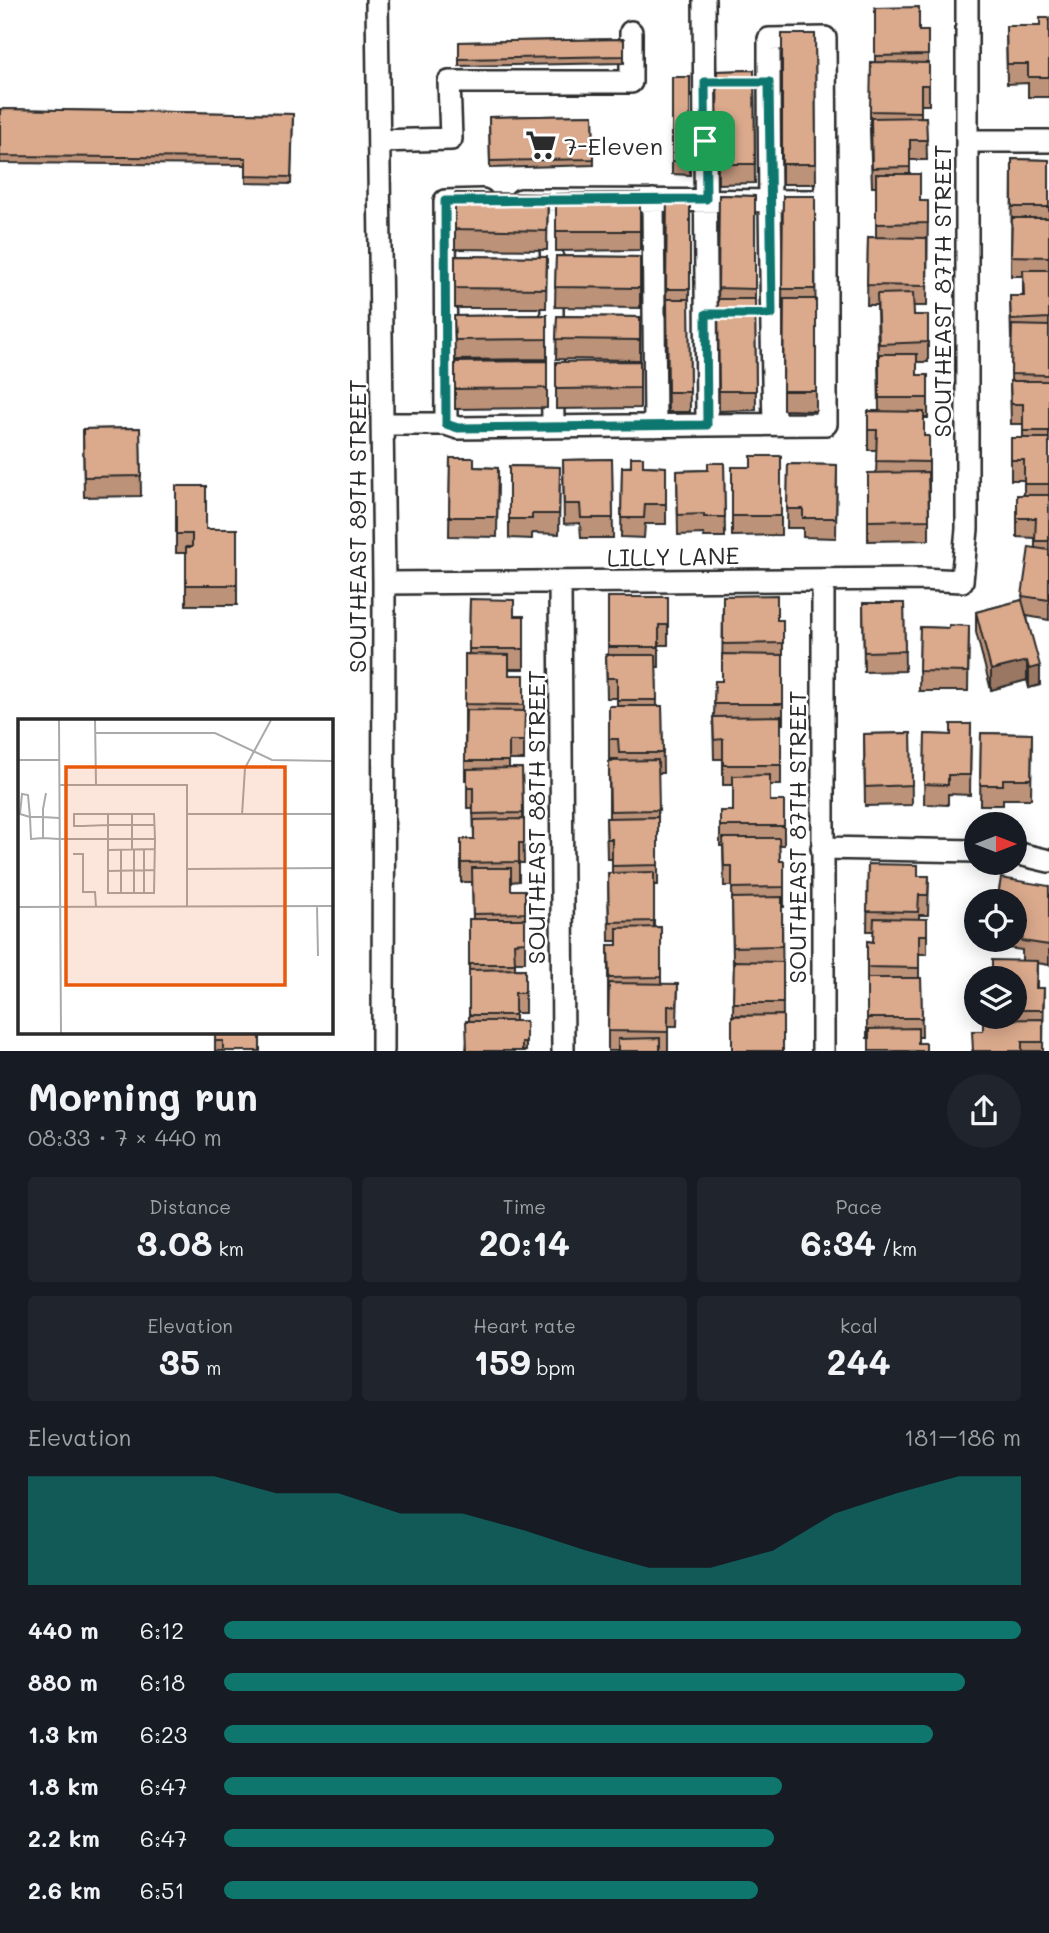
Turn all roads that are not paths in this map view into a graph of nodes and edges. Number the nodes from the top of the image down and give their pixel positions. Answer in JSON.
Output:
{"nodes":[{"id":1,"x":377,"y":0,"type":"edge"},
{"id":2,"x":704,"y":0,"type":"edge"},
{"id":3,"x":967,"y":0,"type":"edge"},
{"id":4,"x":631,"y":32,"type":"dead end"},
{"id":5,"x":705,"y":82,"type":"junction"},
{"id":6,"x":769,"y":82,"type":"junction"},
{"id":7,"x":379,"y":141,"type":"junction"},
{"id":8,"x":968,"y":141,"type":"junction"},
{"id":9,"x":1049,"y":141,"type":"edge"},
{"id":10,"x":706,"y":199,"type":"junction"},
{"id":11,"x":551,"y":200,"type":"junction"},
{"id":12,"x":653,"y":200,"type":"junction"},
{"id":13,"x":771,"y":200,"type":"junction"},
{"id":14,"x":826,"y":201,"type":"junction"},
{"id":15,"x":445,"y":263,"type":"junction"},
{"id":16,"x":472,"y":263,"type":"edge"},
{"id":17,"x":525,"y":263,"type":"edge"},
{"id":18,"x":552,"y":263,"type":"junction"},
{"id":19,"x":578,"y":264,"type":"edge"},
{"id":20,"x":628,"y":264,"type":"edge"},
{"id":21,"x":654,"y":264,"type":"junction"},
{"id":22,"x":706,"y":314,"type":"junction"},
{"id":23,"x":779,"y":314,"type":"junction"},
{"id":24,"x":654,"y":320,"type":"junction"},
{"id":25,"x":526,"y":324,"type":"edge"},
{"id":26,"x":553,"y":324,"type":"junction"},
{"id":27,"x":578,"y":324,"type":"edge"},
{"id":28,"x":629,"y":324,"type":"edge"},
{"id":29,"x":445,"y":325,"type":"junction"},
{"id":30,"x":472,"y":325,"type":"edge"},
{"id":31,"x":526,"y":372,"type":"edge"},
{"id":32,"x":554,"y":372,"type":"junction"},
{"id":33,"x":579,"y":372,"type":"edge"},
{"id":34,"x":629,"y":372,"type":"edge"},
{"id":35,"x":655,"y":372,"type":"junction"},
{"id":36,"x":446,"y":373,"type":"junction"},
{"id":37,"x":472,"y":373,"type":"edge"},
{"id":38,"x":382,"y":424,"type":"junction"},
{"id":39,"x":446,"y":424,"type":"junction"},
{"id":40,"x":774,"y":424,"type":"junction"},
{"id":41,"x":707,"y":425,"type":"junction"},
{"id":42,"x":655,"y":426,"type":"junction"},
{"id":43,"x":554,"y":427,"type":"junction"},
{"id":44,"x":823,"y":581,"type":"junction"},
{"id":45,"x":962,"y":581,"type":"joint"},
{"id":46,"x":384,"y":583,"type":"junction"},
{"id":47,"x":559,"y":583,"type":"junction"},
{"id":48,"x":822,"y":848,"type":"junction"},
{"id":49,"x":964,"y":850,"type":"edge"},
{"id":50,"x":1027,"y":856,"type":"edge"},
{"id":51,"x":1049,"y":861,"type":"edge"},
{"id":52,"x":383,"y":1051,"type":"edge"},
{"id":53,"x":563,"y":1051,"type":"edge"},
{"id":54,"x":822,"y":1051,"type":"edge"}],
"edges":[{"from":1,"to":7,"type":"street","name":"SOUTHEAST 89TH STREET"},
{"from":2,"to":5,"type":"street"},
{"from":3,"to":8,"type":"street","name":"SOUTHEAST 87TH STREET"},
{"from":4,"to":7,"type":"street"},
{"from":5,"to":6,"type":"street"},
{"from":5,"to":10,"type":"street"},
{"from":6,"to":13,"type":"street"},
{"from":6,"to":14,"type":"street"},
{"from":7,"to":38,"type":"street","name":"SOUTHEAST 89TH STREET"},
{"from":8,"to":9,"type":"street"},
{"from":8,"to":45,"type":"street","name":"SOUTHEAST 87TH STREET"},
{"from":10,"to":12,"type":"street"},
{"from":10,"to":13,"type":"street"},
{"from":10,"to":22,"type":"street"},
{"from":11,"to":12,"type":"street"},
{"from":11,"to":15,"type":"street"},
{"from":11,"to":18,"type":"street"},
{"from":12,"to":21,"type":"street"},
{"from":13,"to":14,"type":"street"},
{"from":13,"to":23,"type":"street"},
{"from":14,"to":40,"type":"street"},
{"from":15,"to":16,"type":"street"},
{"from":15,"to":29,"type":"street"},
{"from":17,"to":18,"type":"street"},
{"from":18,"to":19,"type":"street"},
{"from":18,"to":26,"type":"street"},
{"from":20,"to":21,"type":"street"},
{"from":21,"to":24,"type":"street"},
{"from":22,"to":23,"type":"street"},
{"from":22,"to":24,"type":"street"},
{"from":22,"to":41,"type":"street"},
{"from":23,"to":40,"type":"street"},
{"from":24,"to":28,"type":"street"},
{"from":24,"to":35,"type":"street"},
{"from":25,"to":26,"type":"street"},
{"from":26,"to":27,"type":"street"},
{"from":26,"to":32,"type":"street"},
{"from":29,"to":30,"type":"street"},
{"from":29,"to":36,"type":"street"},
{"from":31,"to":32,"type":"street"},
{"from":32,"to":33,"type":"street"},
{"from":32,"to":43,"type":"street"},
{"from":34,"to":35,"type":"street"},
{"from":35,"to":42,"type":"street"},
{"from":36,"to":37,"type":"street"},
{"from":36,"to":39,"type":"street"},
{"from":38,"to":39,"type":"street"},
{"from":38,"to":46,"type":"street","name":"SOUTHEAST 89TH STREET"},
{"from":39,"to":43,"type":"street"},
{"from":40,"to":41,"type":"street"},
{"from":41,"to":42,"type":"street"},
{"from":42,"to":43,"type":"street"},
{"from":44,"to":45,"type":"street","name":"LILLY LANE"},
{"from":44,"to":47,"type":"street","name":"LILLY LANE"},
{"from":44,"to":48,"type":"street","name":"SOUTHEAST 87TH STREET"},
{"from":46,"to":47,"type":"street","name":"LILLY LANE"},
{"from":46,"to":52,"type":"street","name":"SOUTHEAST 89TH STREET"},
{"from":47,"to":53,"type":"street","name":"SOUTHEAST 88TH STREET"},
{"from":48,"to":49,"type":"street"},
{"from":48,"to":54,"type":"street","name":"SOUTHEAST 87TH STREET"},
{"from":50,"to":51,"type":"street"}]}
